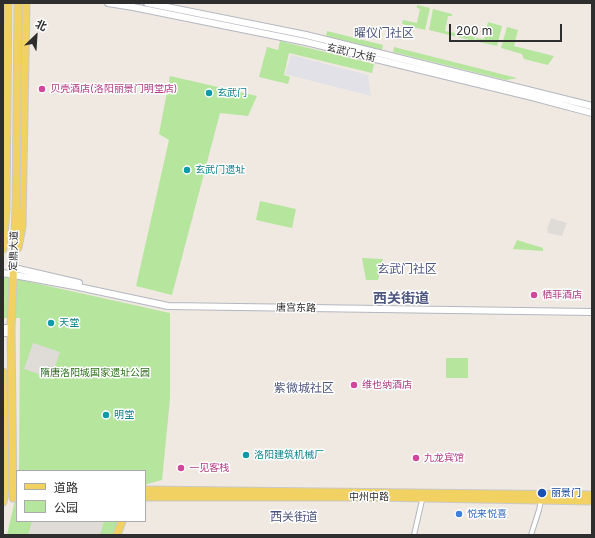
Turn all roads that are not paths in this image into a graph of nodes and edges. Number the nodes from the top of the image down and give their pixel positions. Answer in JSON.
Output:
{"nodes":[{"id":1,"x":8,"y":3,"type":"edge"},
{"id":2,"x":18,"y":3,"type":"edge"},
{"id":3,"x":26,"y":3,"type":"edge"},
{"id":4,"x":108,"y":3,"type":"edge"},
{"id":5,"x":147,"y":3,"type":"edge"},
{"id":6,"x":3,"y":89,"type":"edge"},
{"id":7,"x":25,"y":89,"type":"junction"},
{"id":8,"x":592,"y":106,"type":"edge"},
{"id":9,"x":592,"y":113,"type":"edge"},
{"id":10,"x":19,"y":208,"type":"junction"},
{"id":11,"x":4,"y":211,"type":"edge"},
{"id":12,"x":3,"y":239,"type":"edge"},
{"id":13,"x":3,"y":249,"type":"edge"},
{"id":14,"x":14,"y":271,"type":"junction"},
{"id":15,"x":3,"y":273,"type":"edge"},
{"id":16,"x":592,"y":308,"type":"edge"},
{"id":17,"x":592,"y":312,"type":"edge"},
{"id":18,"x":3,"y":328,"type":"edge"},
{"id":19,"x":11,"y":330,"type":"junction"},
{"id":20,"x":3,"y":333,"type":"edge"},
{"id":21,"x":3,"y":372,"type":"edge"},
{"id":22,"x":4,"y":489,"type":"edge"},
{"id":23,"x":15,"y":489,"type":"edge"},
{"id":24,"x":146,"y":490,"type":"edge"},
{"id":25,"x":424,"y":495,"type":"junction"},
{"id":26,"x":592,"y":495,"type":"edge"},
{"id":27,"x":146,"y":497,"type":"edge"},
{"id":28,"x":3,"y":498,"type":"edge"},
{"id":29,"x":15,"y":498,"type":"edge"},
{"id":30,"x":541,"y":500,"type":"junction"},
{"id":31,"x":592,"y":501,"type":"edge"},
{"id":32,"x":3,"y":502,"type":"edge"},
{"id":33,"x":122,"y":522,"type":"edge"},
{"id":34,"x":117,"y":535,"type":"edge"},
{"id":35,"x":414,"y":535,"type":"edge"},
{"id":36,"x":531,"y":535,"type":"edge"}],
"edges":[{"from":1,"to":11,"type":"main road","name":"定鼎大道","bridge":true},
{"from":2,"to":10,"type":"main road","name":"定鼎大道","bridge":true},
{"from":3,"to":7,"type":"main road"},
{"from":4,"to":9,"type":"street","name":"玄武门大街"},
{"from":5,"to":8,"type":"street","name":"玄武门大街"},
{"from":6,"to":7,"type":"main road"},
{"from":7,"to":10,"type":"main road"},
{"from":10,"to":14,"type":"main road","name":"定鼎大道"},
{"from":11,"to":12,"type":"main road","name":"定鼎大道"},
{"from":12,"to":13,"type":"main road","name":"定鼎大道"},
{"from":14,"to":15,"type":"street","name":"唐宫东路"},
{"from":14,"to":16,"type":"street","name":"唐宫东路"},
{"from":14,"to":17,"type":"street","name":"唐宫东路"},
{"from":14,"to":19,"type":"main road","name":"定鼎大道"},
{"from":18,"to":19,"type":"street"},
{"from":19,"to":20,"type":"street"},
{"from":19,"to":23,"type":"main road","name":"定鼎大道"},
{"from":21,"to":22,"type":"main road"},
{"from":22,"to":23,"type":"main road"},
{"from":22,"to":28,"type":"main road"},
{"from":23,"to":29,"type":"main road","name":"定鼎大道"},
{"from":24,"to":25,"type":"main road","name":"中州中路"},
{"from":25,"to":26,"type":"main road","name":"中州中路"},
{"from":25,"to":27,"type":"main road","name":"中州中路"},
{"from":25,"to":30,"type":"main road","name":"中州中路"},
{"from":25,"to":35,"type":"street"},
{"from":28,"to":29,"type":"main road"},
{"from":28,"to":32,"type":"main road"},
{"from":30,"to":31,"type":"main road","name":"中州中路"},
{"from":30,"to":36,"type":"street"},
{"from":33,"to":34,"type":"main road"}]}
